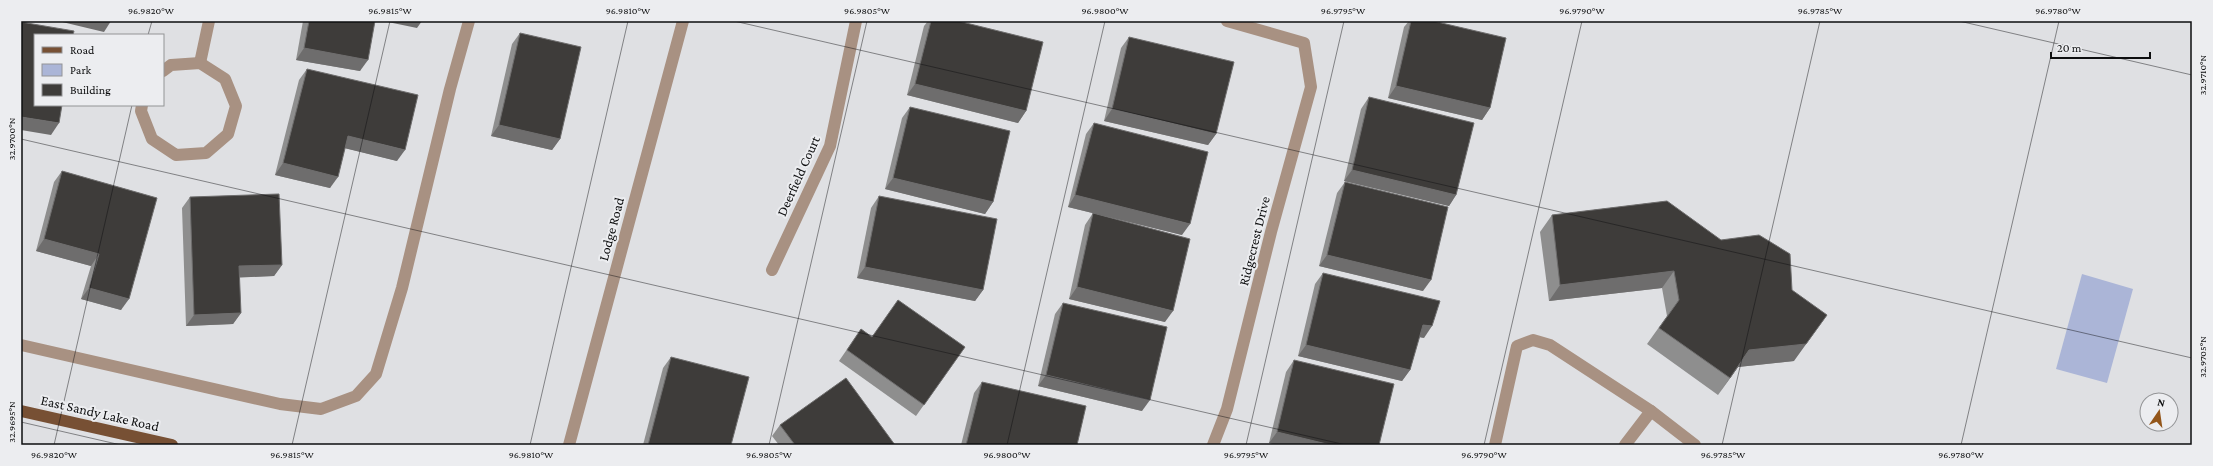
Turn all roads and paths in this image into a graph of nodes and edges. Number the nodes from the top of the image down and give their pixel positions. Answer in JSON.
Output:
{"nodes":[{"id":1,"x":209,"y":21,"type":"edge"},
{"id":2,"x":470,"y":21,"type":"edge"},
{"id":3,"x":683,"y":21,"type":"edge"},
{"id":4,"x":856,"y":21,"type":"edge"},
{"id":5,"x":1227,"y":21,"type":"edge"},
{"id":6,"x":200,"y":63,"type":"junction"},
{"id":7,"x":164,"y":70,"type":"edge"},
{"id":8,"x":142,"y":106,"type":"edge"},
{"id":9,"x":772,"y":270,"type":"dead end"},
{"id":10,"x":21,"y":345,"type":"edge"},
{"id":11,"x":21,"y":411,"type":"edge"},
{"id":12,"x":1651,"y":411,"type":"junction"},
{"id":13,"x":172,"y":445,"type":"edge"},
{"id":14,"x":569,"y":445,"type":"edge"},
{"id":15,"x":1213,"y":445,"type":"edge"},
{"id":16,"x":1495,"y":445,"type":"edge"},
{"id":17,"x":1625,"y":445,"type":"edge"},
{"id":18,"x":1695,"y":445,"type":"edge"}],
"edges":[{"from":1,"to":6,"type":"street"},
{"from":2,"to":10,"type":"street"},
{"from":3,"to":14,"type":"street","name":"Lodge Road"},
{"from":4,"to":9,"type":"street","name":"Deerfield Court"},
{"from":5,"to":15,"type":"street","name":"Ridgecrest Drive"},
{"from":6,"to":7,"type":"street"},
{"from":6,"to":8,"type":"street"},
{"from":11,"to":13,"type":"main road","name":"East Sandy Lake Road"},
{"from":12,"to":16,"type":"street"},
{"from":12,"to":17,"type":"street"},
{"from":12,"to":18,"type":"street"}]}
